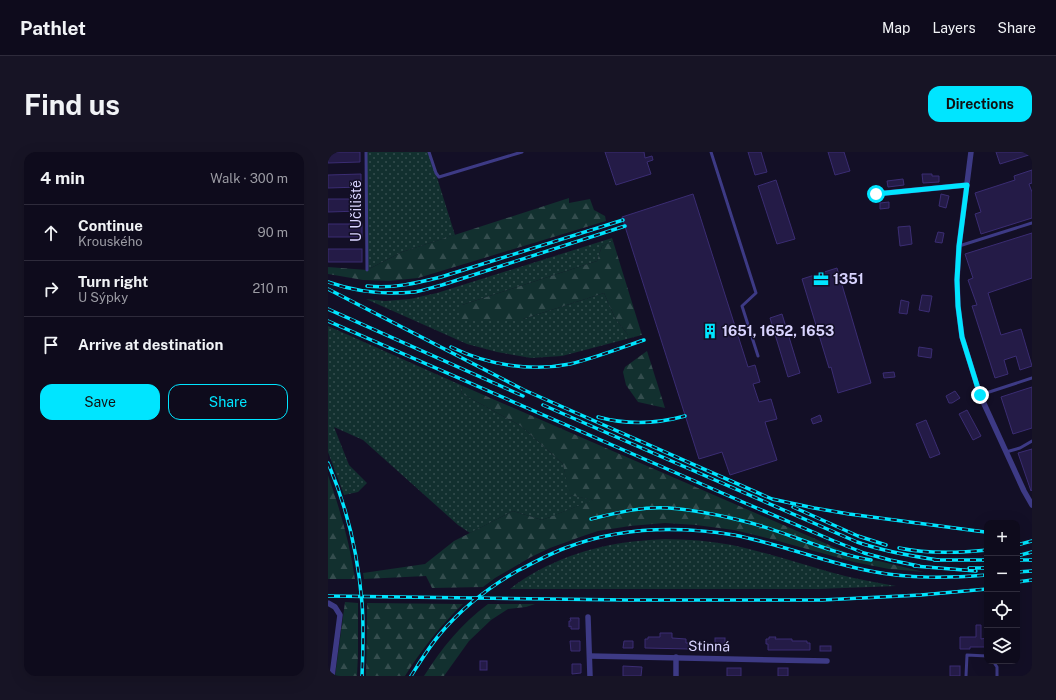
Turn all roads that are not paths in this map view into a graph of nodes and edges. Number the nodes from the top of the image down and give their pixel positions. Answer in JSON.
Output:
{"nodes":[{"id":1,"x":366,"y":152,"type":"edge"},
{"id":2,"x":429,"y":152,"type":"edge"},
{"id":3,"x":522,"y":152,"type":"edge"},
{"id":4,"x":711,"y":152,"type":"edge"},
{"id":5,"x":971,"y":152,"type":"edge"},
{"id":6,"x":967,"y":185,"type":"junction"},
{"id":7,"x":876,"y":194,"type":"dead end"},
{"id":8,"x":1032,"y":223,"type":"edge"},
{"id":9,"x":959,"y":246,"type":"junction"},
{"id":10,"x":367,"y":270,"type":"dead end"},
{"id":11,"x":758,"y":356,"type":"dead end"},
{"id":12,"x":1032,"y":378,"type":"edge"},
{"id":13,"x":980,"y":395,"type":"junction"},
{"id":14,"x":1032,"y":441,"type":"edge"},
{"id":15,"x":1006,"y":452,"type":"junction"},
{"id":16,"x":1032,"y":505,"type":"edge"},
{"id":17,"x":328,"y":603,"type":"edge"},
{"id":18,"x":588,"y":616,"type":"dead end"},
{"id":19,"x":590,"y":656,"type":"junction"},
{"id":20,"x":984,"y":656,"type":"edge"},
{"id":21,"x":676,"y":657,"type":"junction"},
{"id":22,"x":827,"y":661,"type":"dead end"},
{"id":23,"x":995,"y":664,"type":"edge"},
{"id":24,"x":332,"y":676,"type":"edge"},
{"id":25,"x":590,"y":676,"type":"edge"},
{"id":26,"x":676,"y":676,"type":"edge"},
{"id":27,"x":966,"y":676,"type":"edge"},
{"id":28,"x":997,"y":676,"type":"edge"}],
"edges":[{"from":1,"to":10,"type":"lane","name":"U Učiliště"},
{"from":2,"to":3,"type":"lane"},
{"from":4,"to":11,"type":"lane"},
{"from":5,"to":6,"type":"street"},
{"from":6,"to":7,"type":"street"},
{"from":6,"to":9,"type":"street"},
{"from":8,"to":9,"type":"lane"},
{"from":9,"to":13,"type":"street"},
{"from":12,"to":13,"type":"lane"},
{"from":13,"to":15,"type":"street"},
{"from":14,"to":15,"type":"lane"},
{"from":15,"to":16,"type":"street"},
{"from":17,"to":24,"type":"street"},
{"from":18,"to":19,"type":"street"},
{"from":19,"to":21,"type":"street","name":"Stinná"},
{"from":19,"to":25,"type":"street"},
{"from":20,"to":27,"type":"lane"},
{"from":21,"to":22,"type":"street","name":"Stinná"},
{"from":21,"to":26,"type":"street"},
{"from":23,"to":28,"type":"lane"}]}
